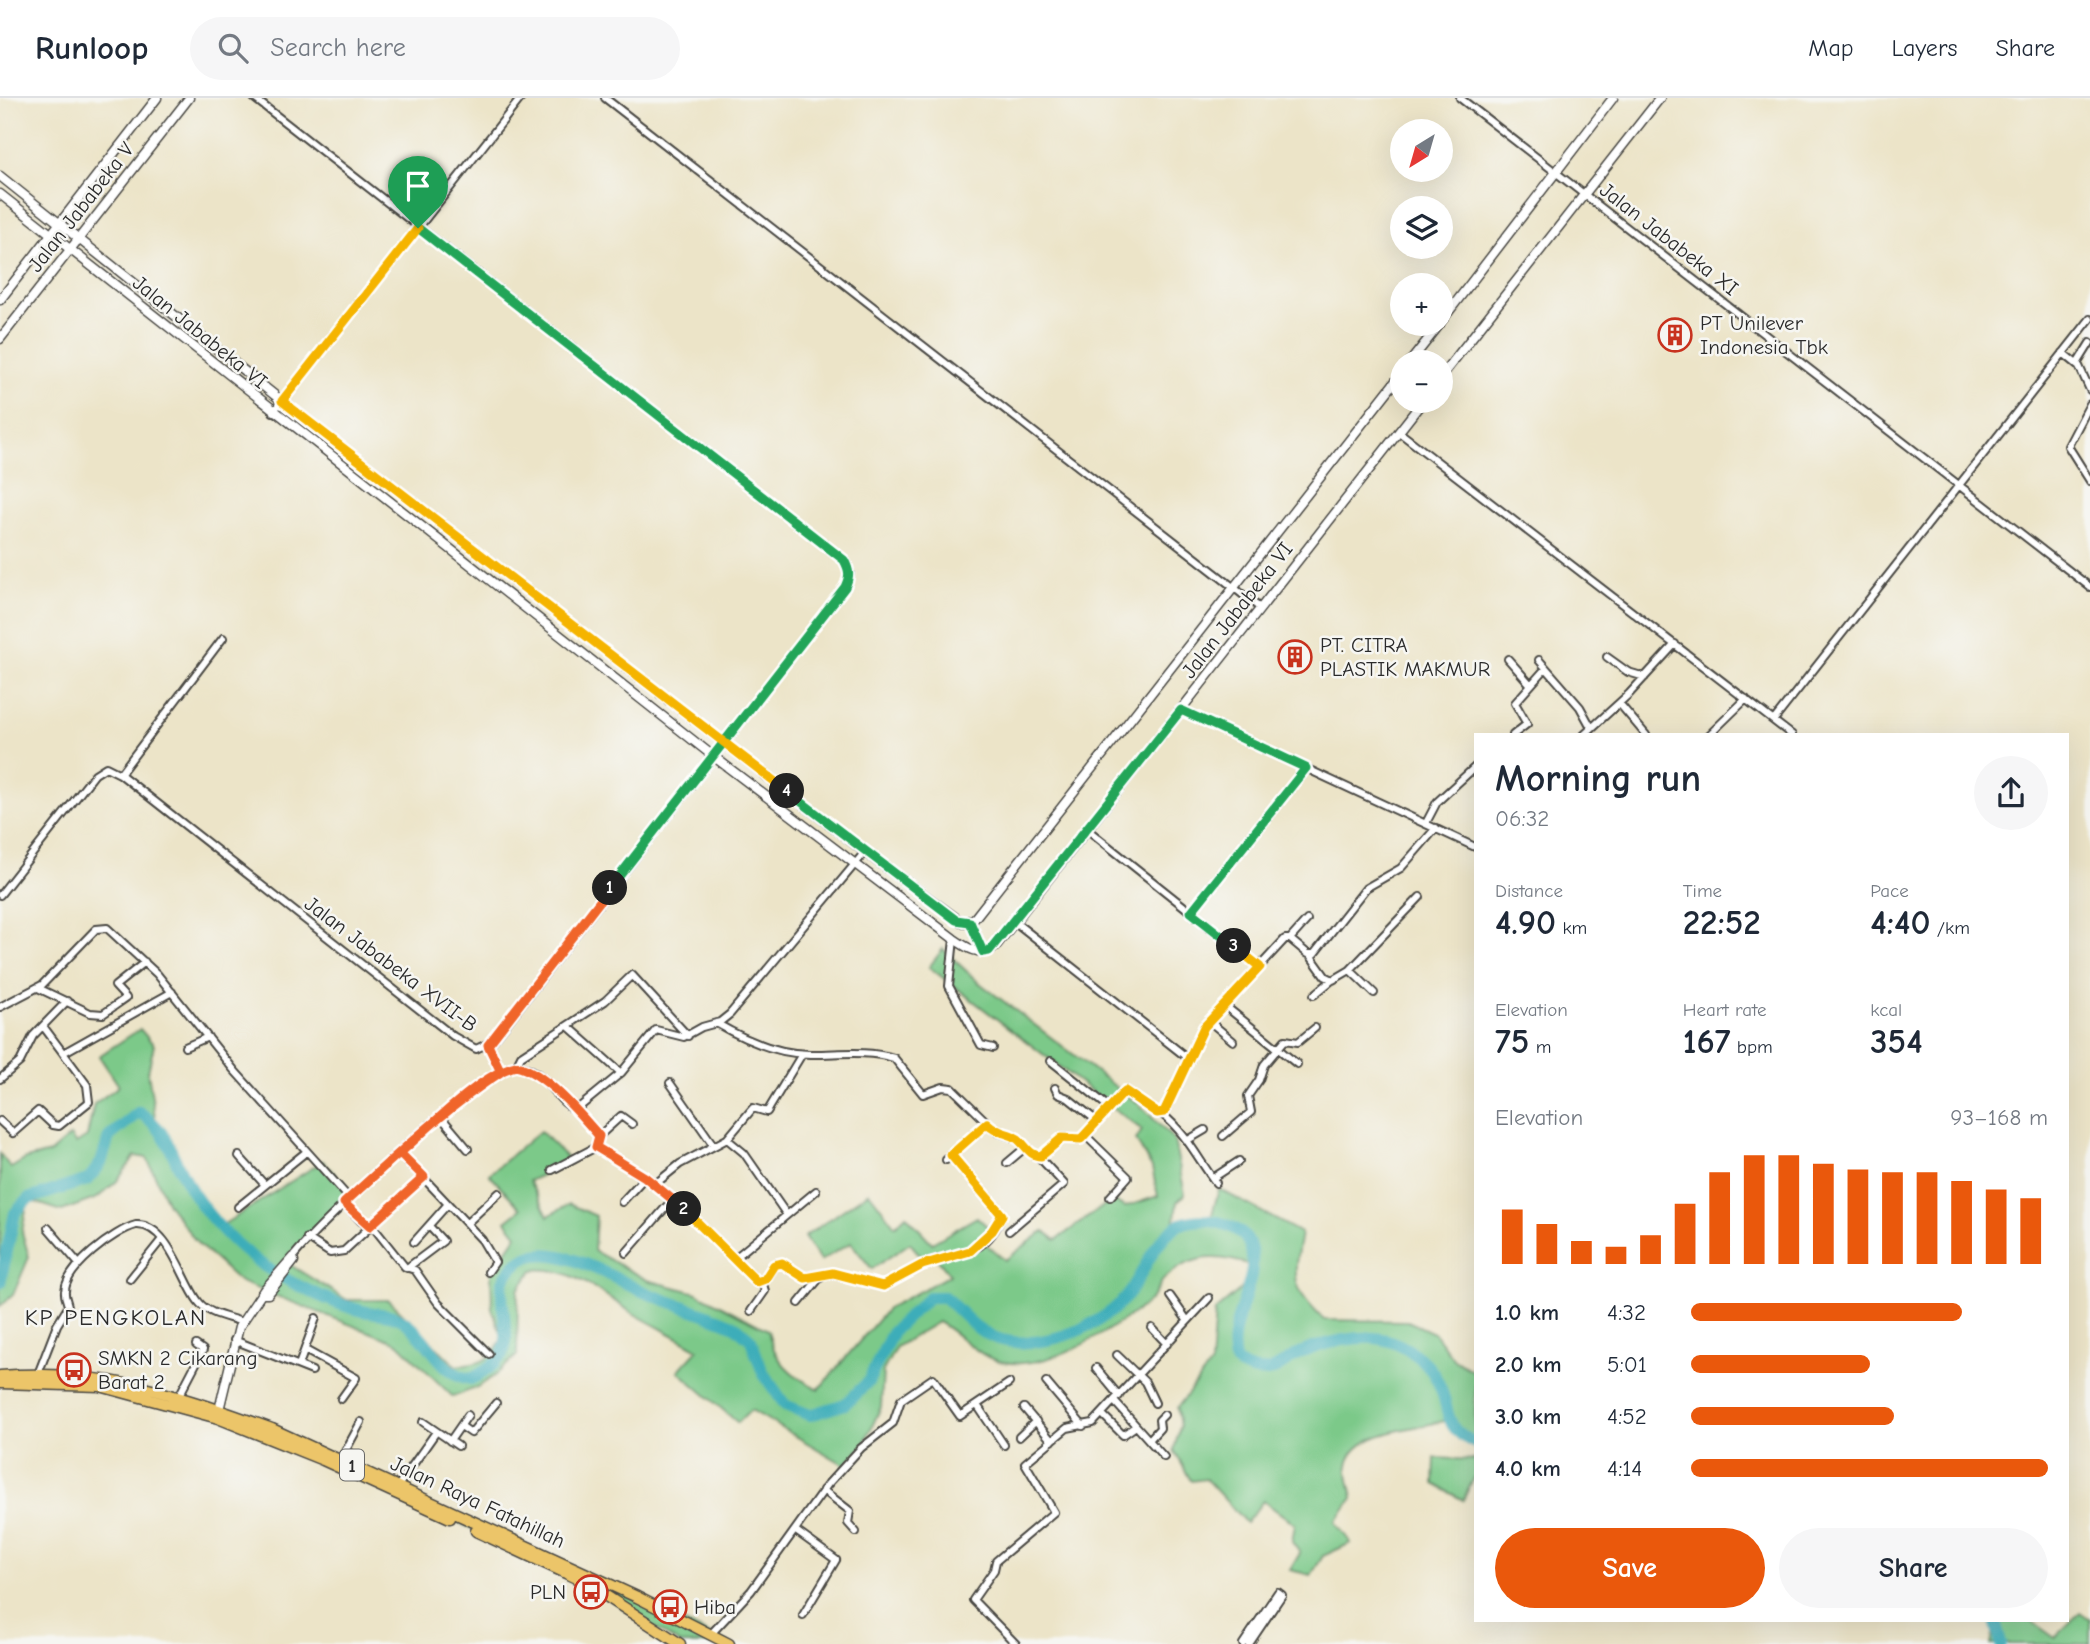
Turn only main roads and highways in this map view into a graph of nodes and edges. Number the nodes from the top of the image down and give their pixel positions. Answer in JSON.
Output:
{"nodes":[{"id":1,"x":0,"y":1376,"type":"edge"},
{"id":2,"x":0,"y":1383,"type":"edge"},
{"id":3,"x":454,"y":1517,"type":"junction"},
{"id":4,"x":680,"y":1644,"type":"edge"},
{"id":5,"x":729,"y":1644,"type":"edge"}],
"edges":[{"from":1,"to":3,"type":"highway","name":"Jalan Raya Fatahillah","number":"1"},
{"from":2,"to":3,"type":"highway","name":"Jalan Raya Fatahillah","number":"1"},
{"from":3,"to":4,"type":"highway","name":"Jalan Raya Fatahillah","number":"1"},
{"from":3,"to":5,"type":"highway","name":"Jalan Raya Fatahillah","number":"1"}]}
